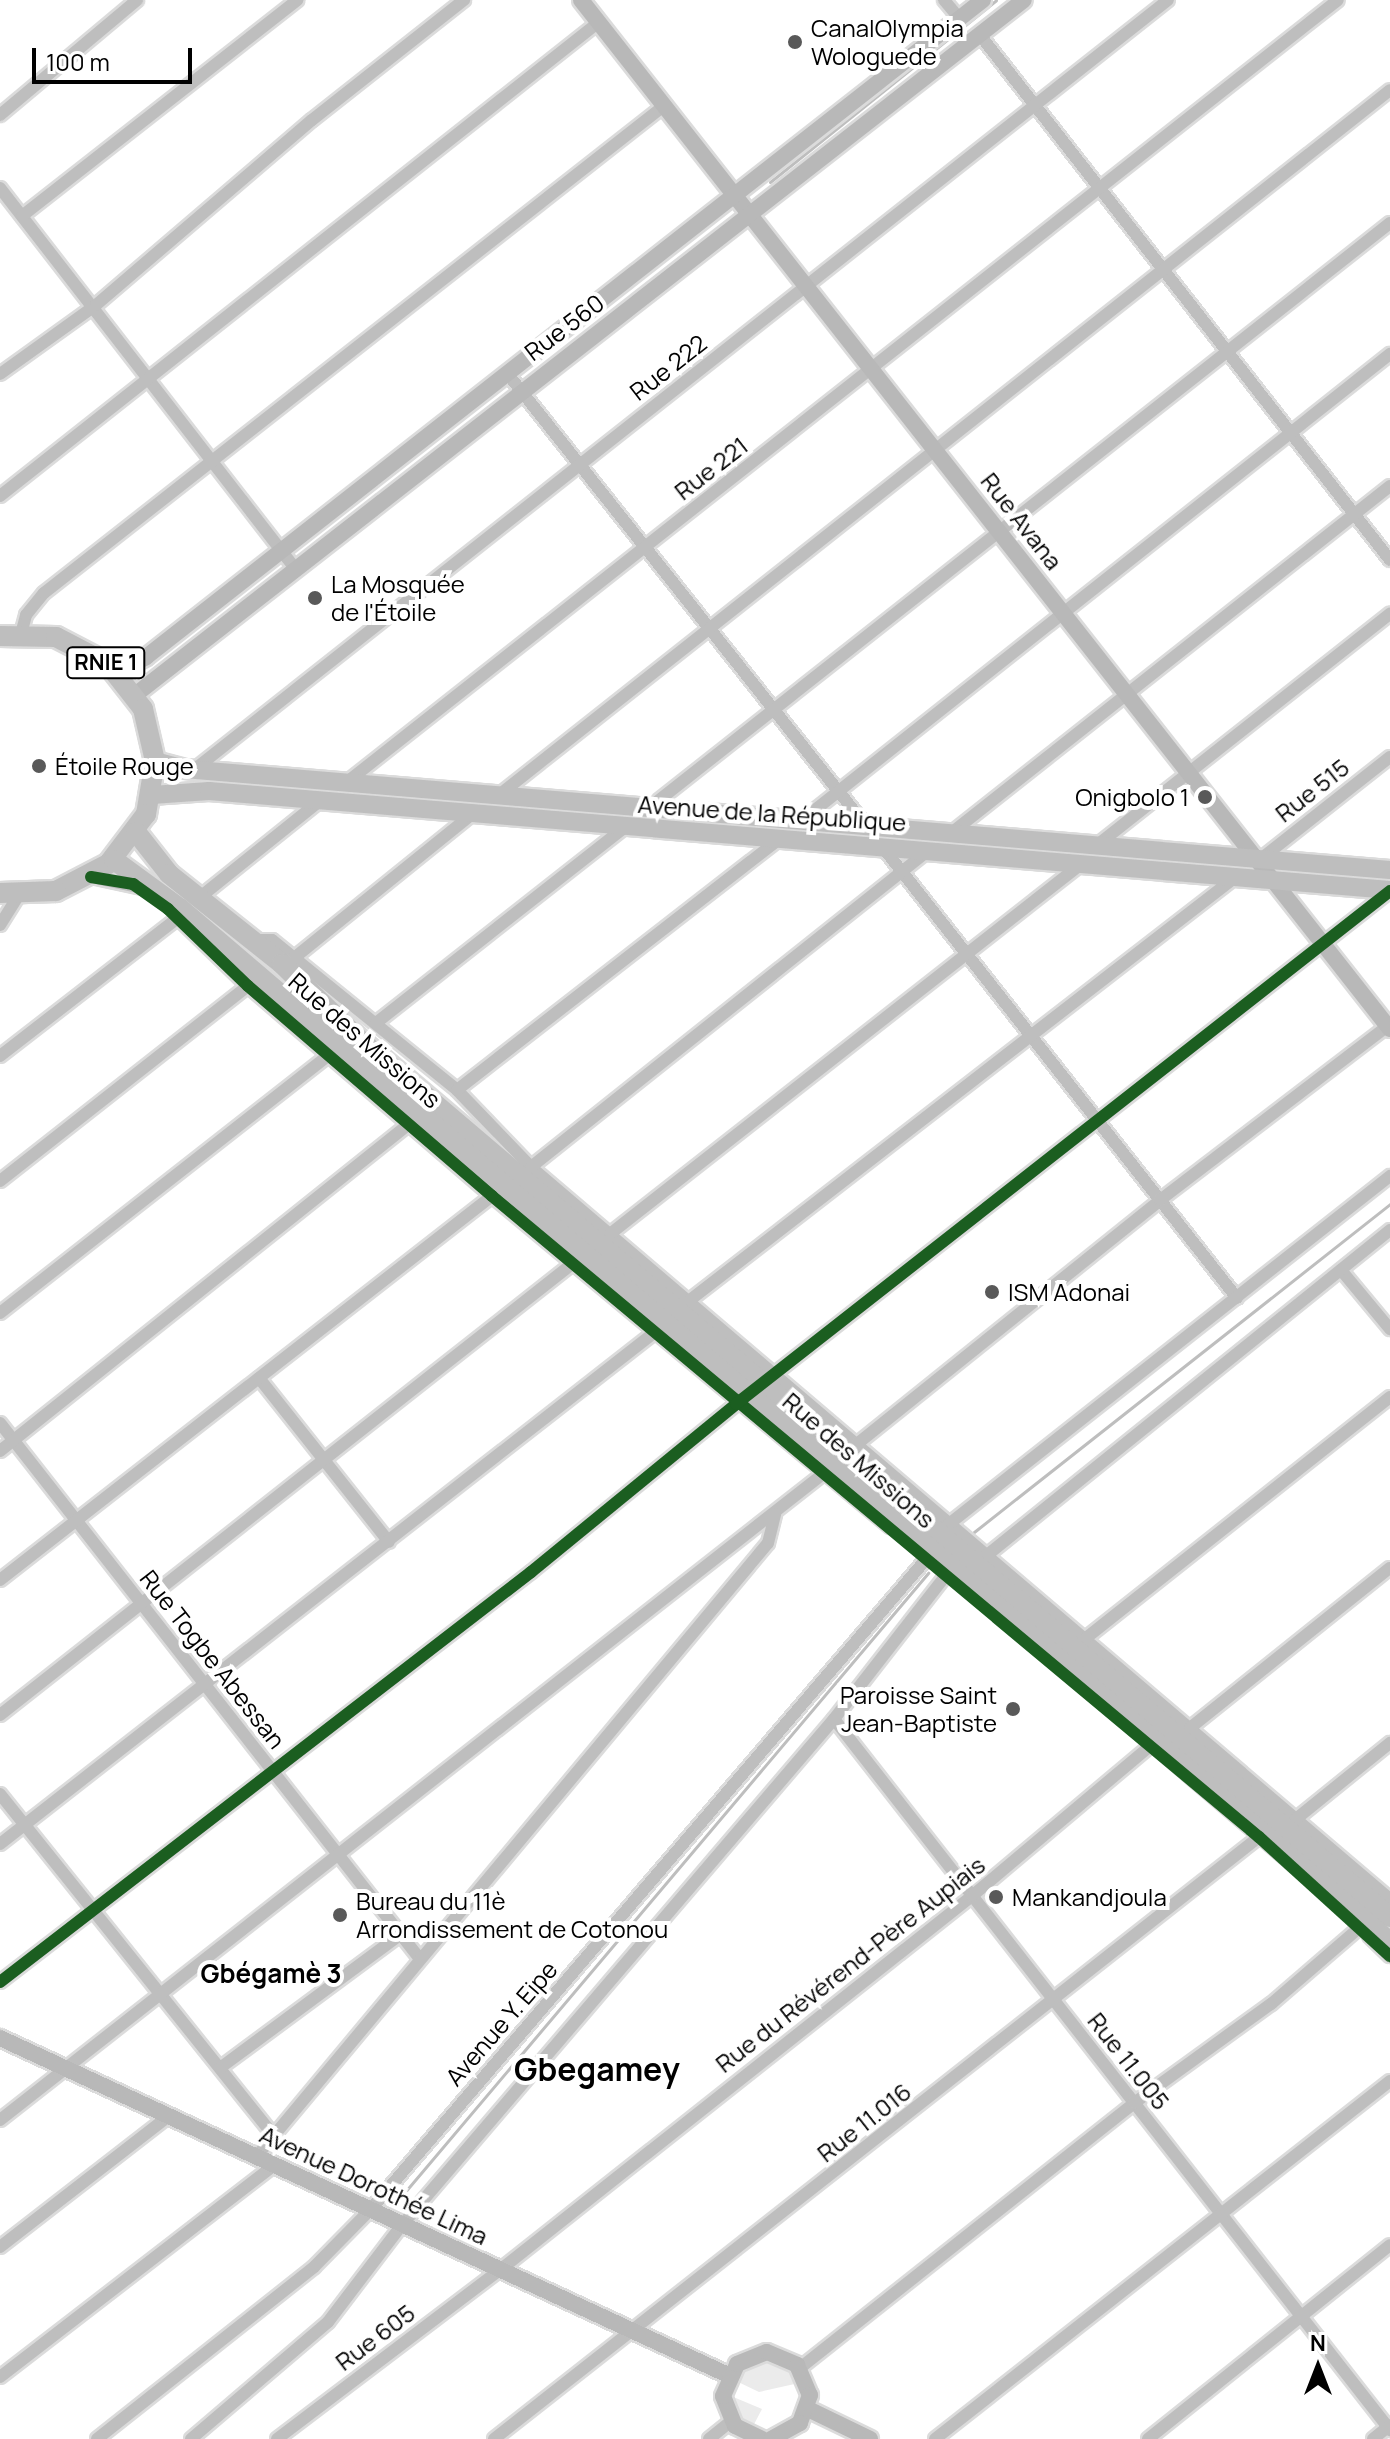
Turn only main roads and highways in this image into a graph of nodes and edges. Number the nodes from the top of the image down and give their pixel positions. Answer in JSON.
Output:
{"nodes":[{"id":1,"x":581,"y":0,"type":"edge"},
{"id":2,"x":983,"y":0,"type":"edge"},
{"id":3,"x":1024,"y":0,"type":"edge"},
{"id":4,"x":738,"y":196,"type":"junction"},
{"id":5,"x":753,"y":214,"type":"junction"},
{"id":6,"x":10,"y":635,"type":"edge"},
{"id":7,"x":117,"y":672,"type":"junction"},
{"id":8,"x":135,"y":695,"type":"junction"},
{"id":9,"x":155,"y":761,"type":"junction"},
{"id":10,"x":152,"y":795,"type":"junction"},
{"id":11,"x":136,"y":832,"type":"junction"},
{"id":12,"x":1258,"y":857,"type":"junction"},
{"id":13,"x":114,"y":860,"type":"junction"},
{"id":14,"x":1390,"y":870,"type":"edge"},
{"id":15,"x":1271,"y":879,"type":"junction"},
{"id":16,"x":1390,"y":891,"type":"edge"},
{"id":17,"x":10,"y":894,"type":"edge"},
{"id":18,"x":1389,"y":1026,"type":"edge"},
{"id":19,"x":756,"y":1389,"type":"junction"},
{"id":20,"x":1390,"y":1917,"type":"edge"},
{"id":21,"x":1390,"y":1942,"type":"edge"},
{"id":22,"x":0,"y":2038,"type":"edge"},
{"id":23,"x":728,"y":2375,"type":"junction"},
{"id":24,"x":808,"y":2409,"type":"junction"},
{"id":25,"x":762,"y":2439,"type":"edge"},
{"id":26,"x":771,"y":2439,"type":"edge"},
{"id":27,"x":870,"y":2439,"type":"edge"}],
"edges":[{"from":1,"to":4,"type":"main road","name":"Rue Avana"},
{"from":2,"to":4,"type":"main road","name":"Rue 560"},
{"from":3,"to":5,"type":"main road","name":"Rue 560"},
{"from":4,"to":5,"type":"main road","name":"Rue Avana"},
{"from":4,"to":7,"type":"main road","name":"Rue 560"},
{"from":5,"to":8,"type":"main road","name":"Rue 560"},
{"from":5,"to":12,"type":"main road","name":"Rue Avana"},
{"from":6,"to":7,"type":"highway","number":"RNIE 1"},
{"from":7,"to":8,"type":"highway","number":"RNIE 1"},
{"from":8,"to":9,"type":"highway","number":"RNIE 1"},
{"from":9,"to":10,"type":"highway","number":"RNIE 1"},
{"from":9,"to":12,"type":"main road","name":"Avenue de la République"},
{"from":10,"to":11,"type":"highway","number":"RNIE 1"},
{"from":10,"to":15,"type":"main road","name":"Avenue de la République"},
{"from":11,"to":13,"type":"highway","number":"RNIE 1"},
{"from":11,"to":19,"type":"highway","name":"Rue des Missions"},
{"from":12,"to":14,"type":"main road","name":"Avenue de la République"},
{"from":12,"to":15,"type":"main road","name":"Rue Avana"},
{"from":13,"to":17,"type":"highway","number":"RNIE 1"},
{"from":13,"to":19,"type":"highway","name":"Rue des Missions"},
{"from":15,"to":16,"type":"main road","name":"Avenue de la République"},
{"from":15,"to":18,"type":"main road","name":"Rue Avana"},
{"from":19,"to":20,"type":"highway","name":"Rue des Missions"},
{"from":19,"to":21,"type":"highway","name":"Rue des Missions"},
{"from":22,"to":23,"type":"main road","name":"Avenue Dorothée Lima"},
{"from":23,"to":24,"type":"main road"},
{"from":23,"to":25,"type":"main road"},
{"from":24,"to":26,"type":"main road"},
{"from":24,"to":27,"type":"main road"}]}
